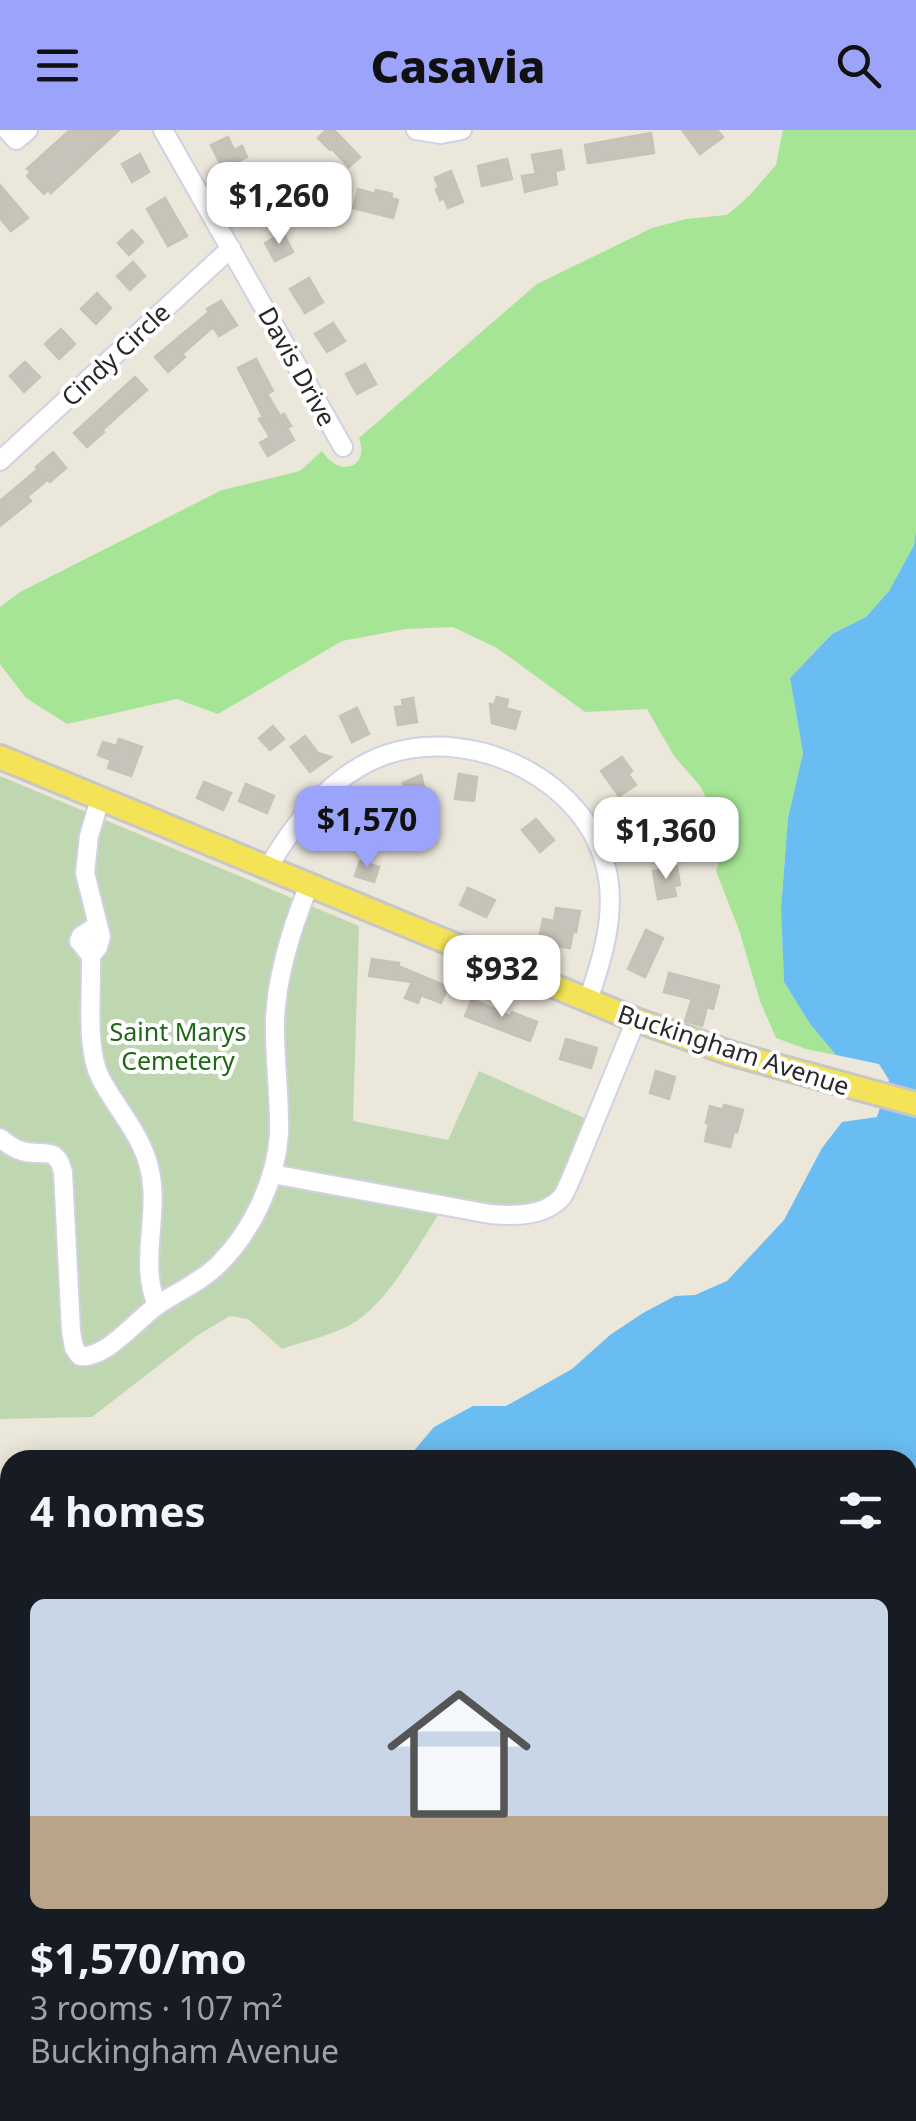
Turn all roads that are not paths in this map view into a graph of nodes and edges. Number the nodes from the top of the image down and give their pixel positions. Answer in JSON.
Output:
{"nodes":[{"id":1,"x":7,"y":130,"type":"edge"},
{"id":2,"x":28,"y":130,"type":"edge"},
{"id":3,"x":163,"y":130,"type":"edge"},
{"id":4,"x":416,"y":130,"type":"edge"},
{"id":5,"x":462,"y":130,"type":"edge"},
{"id":6,"x":231,"y":248,"type":"junction"},
{"id":7,"x":343,"y":447,"type":"dead end"},
{"id":8,"x":0,"y":461,"type":"edge"},
{"id":9,"x":0,"y":757,"type":"edge"},
{"id":10,"x":100,"y":799,"type":"junction"},
{"id":11,"x":268,"y":868,"type":"junction"},
{"id":12,"x":309,"y":885,"type":"junction"},
{"id":13,"x":588,"y":1000,"type":"junction"},
{"id":14,"x":636,"y":1020,"type":"junction"},
{"id":15,"x":916,"y":1104,"type":"edge"},
{"id":16,"x":0,"y":1138,"type":"edge"},
{"id":17,"x":272,"y":1174,"type":"junction"},
{"id":18,"x":158,"y":1305,"type":"junction"}],
"edges":[{"from":1,"to":2,"type":"street"},
{"from":3,"to":6,"type":"street","name":"Davis Drive"},
{"from":4,"to":5,"type":"street"},
{"from":6,"to":7,"type":"street","name":"Davis Drive"},
{"from":6,"to":8,"type":"street","name":"Cindy Circle"},
{"from":9,"to":10,"type":"main road","name":"Buckingham Avenue"},
{"from":10,"to":11,"type":"main road","name":"Buckingham Avenue"},
{"from":10,"to":18,"type":"street"},
{"from":11,"to":12,"type":"main road","name":"Buckingham Avenue"},
{"from":11,"to":13,"type":"street"},
{"from":12,"to":13,"type":"main road","name":"Buckingham Avenue"},
{"from":12,"to":17,"type":"street"},
{"from":13,"to":14,"type":"main road","name":"Buckingham Avenue"},
{"from":14,"to":15,"type":"main road","name":"Buckingham Avenue"},
{"from":14,"to":17,"type":"street"},
{"from":16,"to":18,"type":"street"},
{"from":17,"to":18,"type":"street"}]}
